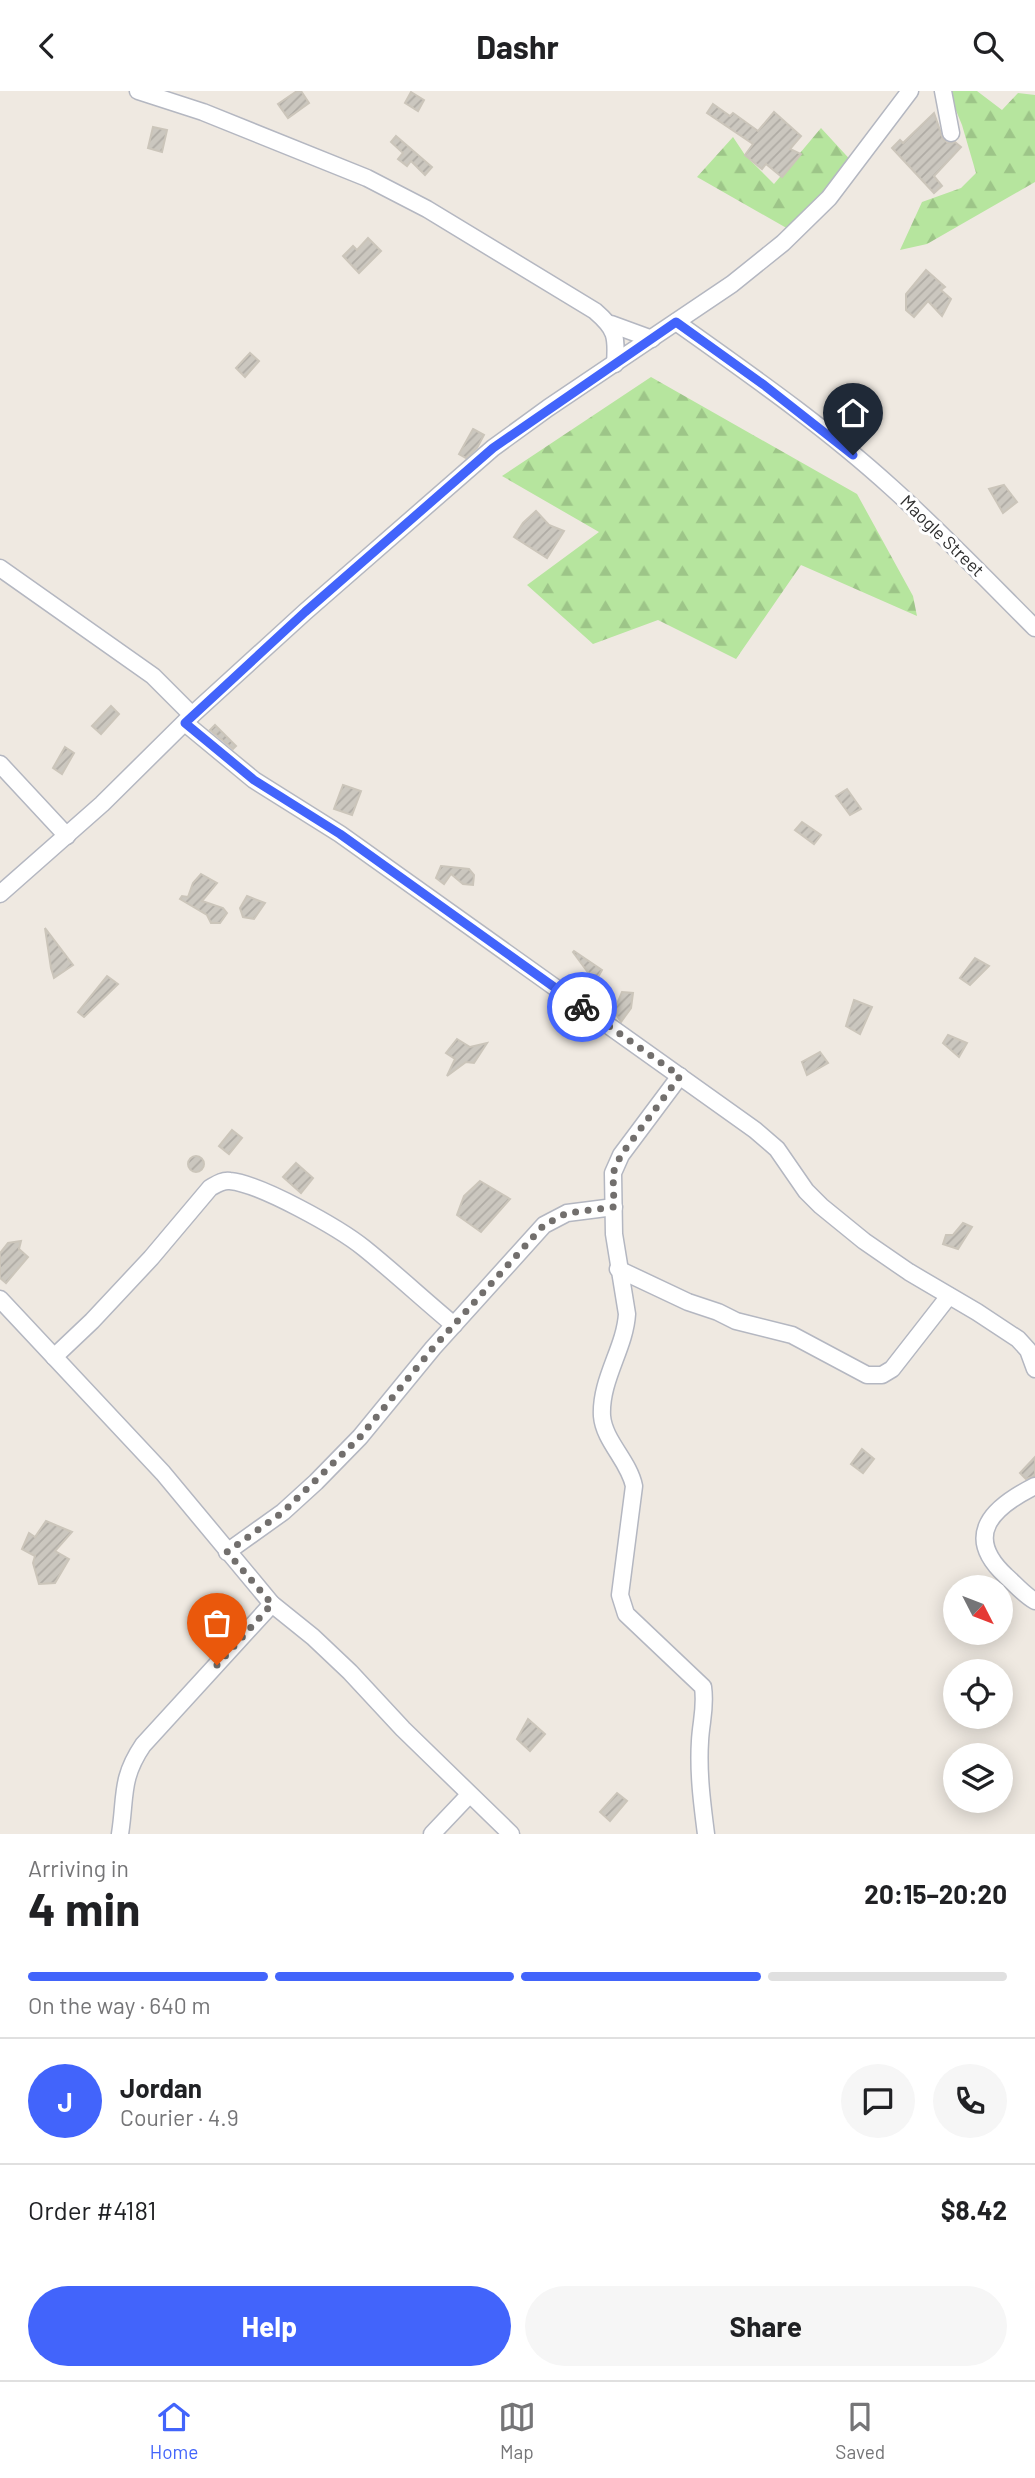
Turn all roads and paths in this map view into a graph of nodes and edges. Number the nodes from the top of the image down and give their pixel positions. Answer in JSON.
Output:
{"nodes":[{"id":1,"x":138,"y":91,"type":"edge"},
{"id":2,"x":910,"y":91,"type":"edge"},
{"id":3,"x":943,"y":91,"type":"edge"},
{"id":4,"x":951,"y":133,"type":"dead end"},
{"id":5,"x":676,"y":322,"type":"junction"},
{"id":6,"x":611,"y":324,"type":"junction"},
{"id":7,"x":652,"y":339,"type":"junction"},
{"id":8,"x":615,"y":364,"type":"junction"},
{"id":9,"x":0,"y":568,"type":"edge"},
{"id":10,"x":1035,"y":628,"type":"edge"},
{"id":11,"x":189,"y":719,"type":"junction"},
{"id":12,"x":0,"y":764,"type":"edge"},
{"id":13,"x":66,"y":836,"type":"junction"},
{"id":14,"x":0,"y":894,"type":"edge"},
{"id":15,"x":680,"y":1076,"type":"junction"},
{"id":16,"x":614,"y":1207,"type":"junction"},
{"id":17,"x":618,"y":1269,"type":"junction"},
{"id":18,"x":949,"y":1296,"type":"junction"},
{"id":19,"x":0,"y":1299,"type":"edge"},
{"id":20,"x":454,"y":1325,"type":"junction"},
{"id":21,"x":54,"y":1357,"type":"junction"},
{"id":22,"x":1035,"y":1369,"type":"edge"},
{"id":23,"x":1035,"y":1486,"type":"edge"},
{"id":24,"x":227,"y":1552,"type":"junction"},
{"id":25,"x":1035,"y":1601,"type":"edge"},
{"id":26,"x":272,"y":1604,"type":"junction"},
{"id":27,"x":469,"y":1795,"type":"junction"},
{"id":28,"x":120,"y":1834,"type":"edge"},
{"id":29,"x":432,"y":1834,"type":"edge"},
{"id":30,"x":509,"y":1834,"type":"edge"},
{"id":31,"x":706,"y":1834,"type":"edge"}],
"edges":[{"from":1,"to":6,"type":"street"},
{"from":2,"to":5,"type":"street"},
{"from":3,"to":4,"type":"street"},
{"from":5,"to":7,"type":"street"},
{"from":5,"to":10,"type":"street","name":"Maogle Street"},
{"from":6,"to":7,"type":"street"},
{"from":6,"to":8,"type":"street"},
{"from":7,"to":8,"type":"street"},
{"from":8,"to":11,"type":"street"},
{"from":9,"to":11,"type":"street"},
{"from":11,"to":13,"type":"street"},
{"from":11,"to":15,"type":"street"},
{"from":12,"to":13,"type":"street"},
{"from":13,"to":14,"type":"street"},
{"from":15,"to":16,"type":"street"},
{"from":15,"to":18,"type":"street"},
{"from":16,"to":17,"type":"street"},
{"from":16,"to":20,"type":"street"},
{"from":17,"to":18,"type":"street"},
{"from":17,"to":31,"type":"street"},
{"from":18,"to":22,"type":"street"},
{"from":19,"to":21,"type":"street"},
{"from":20,"to":21,"type":"street"},
{"from":20,"to":24,"type":"street"},
{"from":21,"to":24,"type":"street"},
{"from":23,"to":25,"type":"street"},
{"from":24,"to":26,"type":"street"},
{"from":26,"to":27,"type":"street"},
{"from":26,"to":28,"type":"street"},
{"from":27,"to":29,"type":"street"},
{"from":27,"to":30,"type":"street"}]}
